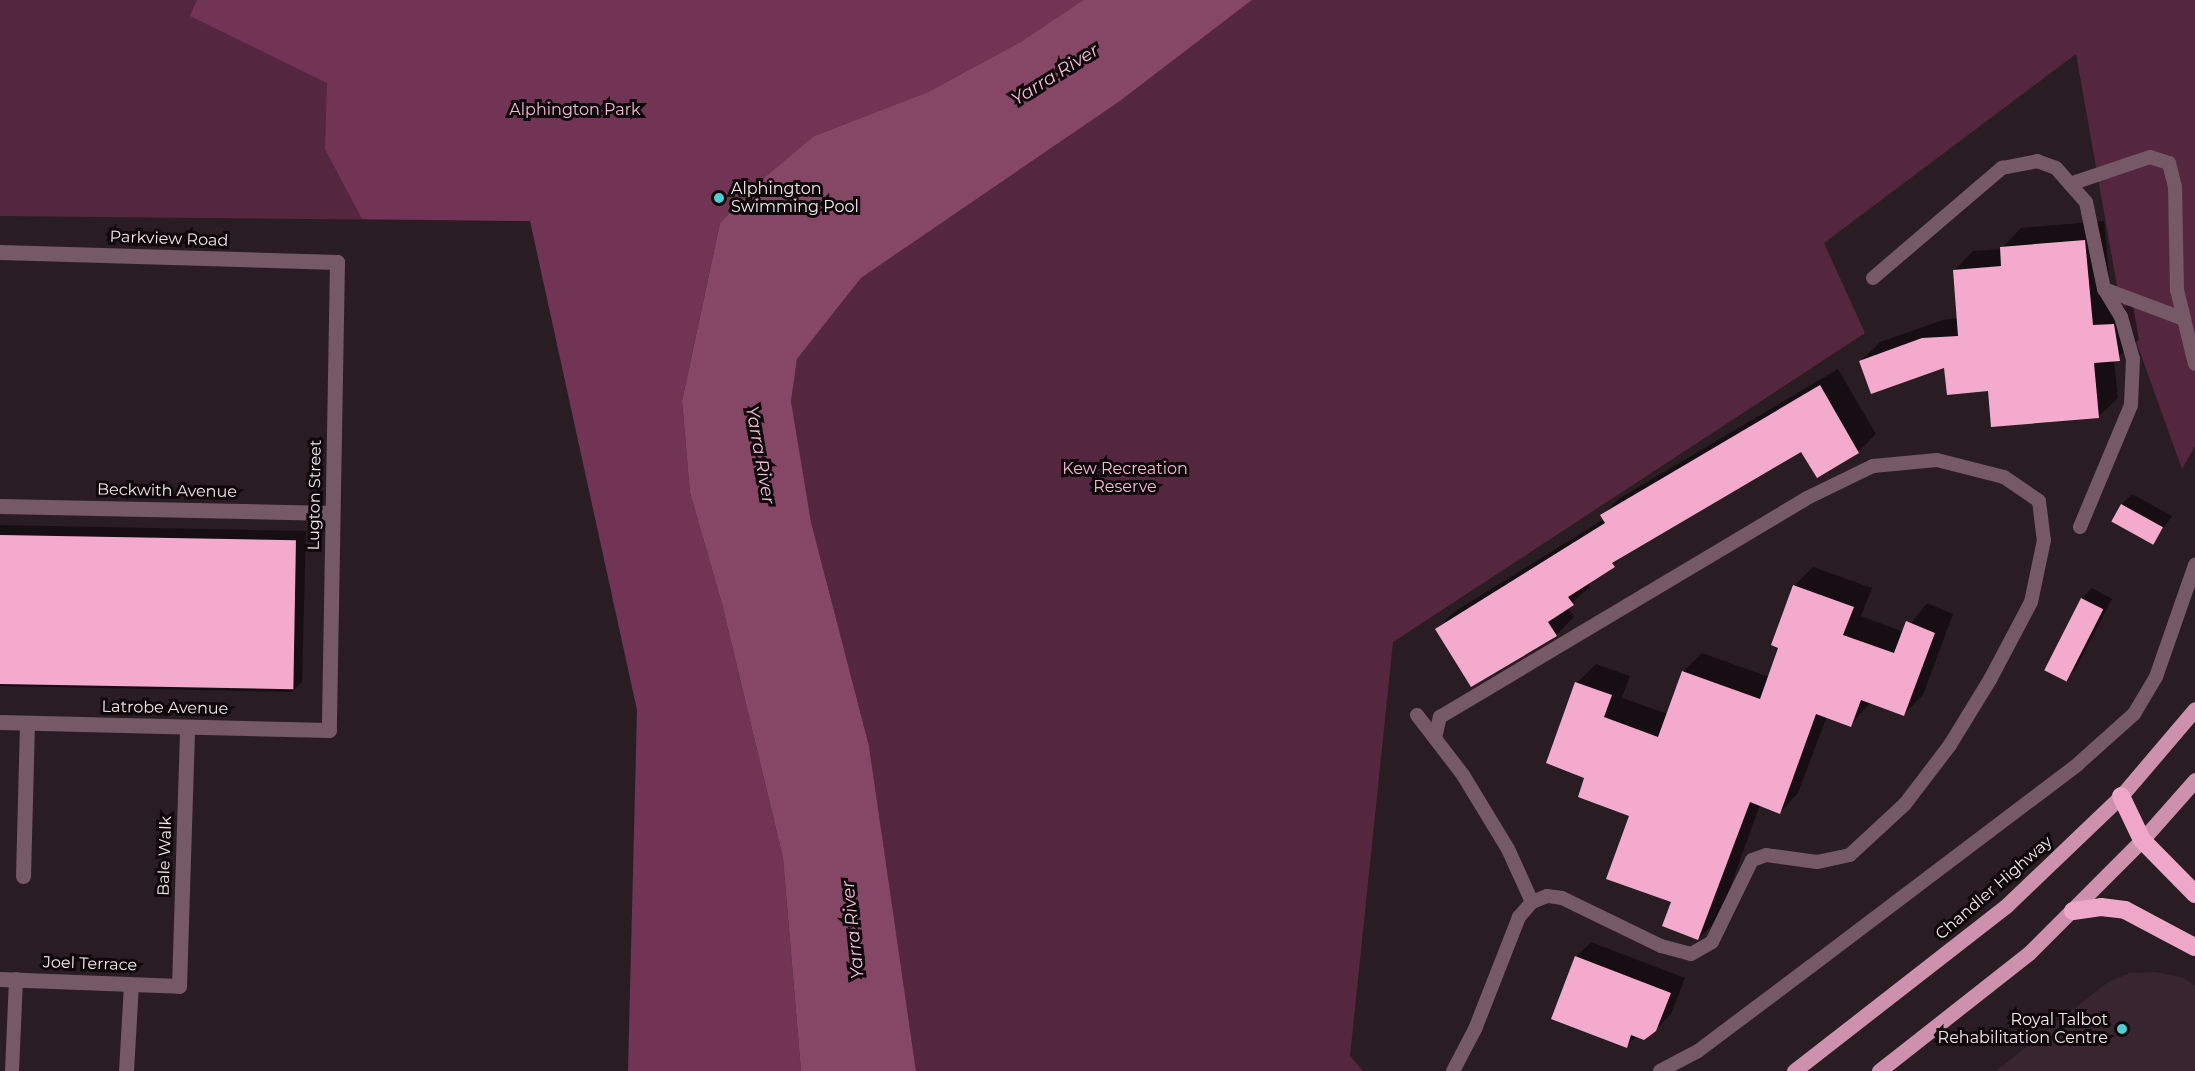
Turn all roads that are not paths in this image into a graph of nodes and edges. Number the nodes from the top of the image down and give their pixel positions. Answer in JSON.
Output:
{"nodes":[{"id":1,"x":2070,"y":184,"type":"junction"},
{"id":2,"x":0,"y":252,"type":"edge"},
{"id":3,"x":337,"y":262,"type":"joint"},
{"id":4,"x":1873,"y":279,"type":"dead end"},
{"id":5,"x":2104,"y":289,"type":"junction"},
{"id":6,"x":2184,"y":319,"type":"junction"},
{"id":7,"x":2195,"y":364,"type":"edge"},
{"id":8,"x":0,"y":506,"type":"edge"},
{"id":9,"x":332,"y":513,"type":"junction"},
{"id":10,"x":2080,"y":527,"type":"dead end"},
{"id":11,"x":2195,"y":565,"type":"edge"},
{"id":12,"x":2195,"y":709,"type":"edge"},
{"id":13,"x":1417,"y":715,"type":"dead end"},
{"id":14,"x":0,"y":722,"type":"edge"},
{"id":15,"x":27,"y":723,"type":"junction"},
{"id":16,"x":187,"y":727,"type":"junction"},
{"id":17,"x":329,"y":730,"type":"joint"},
{"id":18,"x":1436,"y":738,"type":"junction"},
{"id":19,"x":2195,"y":780,"type":"edge"},
{"id":20,"x":2121,"y":796,"type":"junction"},
{"id":21,"x":2142,"y":840,"type":"junction"},
{"id":22,"x":23,"y":876,"type":"dead end"},
{"id":23,"x":2195,"y":894,"type":"edge"},
{"id":24,"x":1532,"y":902,"type":"junction"},
{"id":25,"x":2073,"y":911,"type":"junction"},
{"id":26,"x":2195,"y":947,"type":"edge"},
{"id":27,"x":0,"y":979,"type":"edge"},
{"id":28,"x":16,"y":979,"type":"junction"},
{"id":29,"x":131,"y":984,"type":"junction"},
{"id":30,"x":179,"y":986,"type":"joint"},
{"id":31,"x":12,"y":1071,"type":"edge"},
{"id":32,"x":126,"y":1071,"type":"edge"},
{"id":33,"x":1453,"y":1071,"type":"edge"},
{"id":34,"x":1660,"y":1071,"type":"edge"},
{"id":35,"x":1794,"y":1071,"type":"edge"},
{"id":36,"x":1879,"y":1071,"type":"edge"}],
"edges":[{"from":1,"to":4,"type":"lane"},
{"from":1,"to":5,"type":"lane"},
{"from":1,"to":6,"type":"lane"},
{"from":2,"to":3,"type":"street","name":"Parkview Road"},
{"from":3,"to":9,"type":"street","name":"Lugton Street"},
{"from":5,"to":6,"type":"lane"},
{"from":5,"to":10,"type":"lane"},
{"from":6,"to":7,"type":"lane"},
{"from":8,"to":9,"type":"street","name":"Beckwith Avenue"},
{"from":9,"to":17,"type":"street","name":"Lugton Street"},
{"from":11,"to":34,"type":"lane"},
{"from":12,"to":20,"type":"main road","name":"Chandler Highway"},
{"from":13,"to":18,"type":"lane"},
{"from":14,"to":15,"type":"street","name":"Latrobe Avenue"},
{"from":15,"to":16,"type":"street","name":"Latrobe Avenue"},
{"from":15,"to":22,"type":"street"},
{"from":16,"to":17,"type":"street","name":"Latrobe Avenue"},
{"from":16,"to":30,"type":"street","name":"Bale Walk"},
{"from":18,"to":24,"type":"lane"},
{"from":18,"to":24,"type":"lane"},
{"from":19,"to":21,"type":"main road"},
{"from":20,"to":21,"type":"highway"},
{"from":20,"to":35,"type":"main road","name":"Chandler Highway"},
{"from":21,"to":23,"type":"highway"},
{"from":21,"to":25,"type":"main road"},
{"from":24,"to":33,"type":"lane"},
{"from":25,"to":26,"type":"highway"},
{"from":25,"to":36,"type":"main road"},
{"from":27,"to":28,"type":"street","name":"Joel Terrace"},
{"from":28,"to":29,"type":"street","name":"Joel Terrace"},
{"from":28,"to":31,"type":"lane"},
{"from":29,"to":30,"type":"street","name":"Joel Terrace"},
{"from":29,"to":32,"type":"street"}]}
